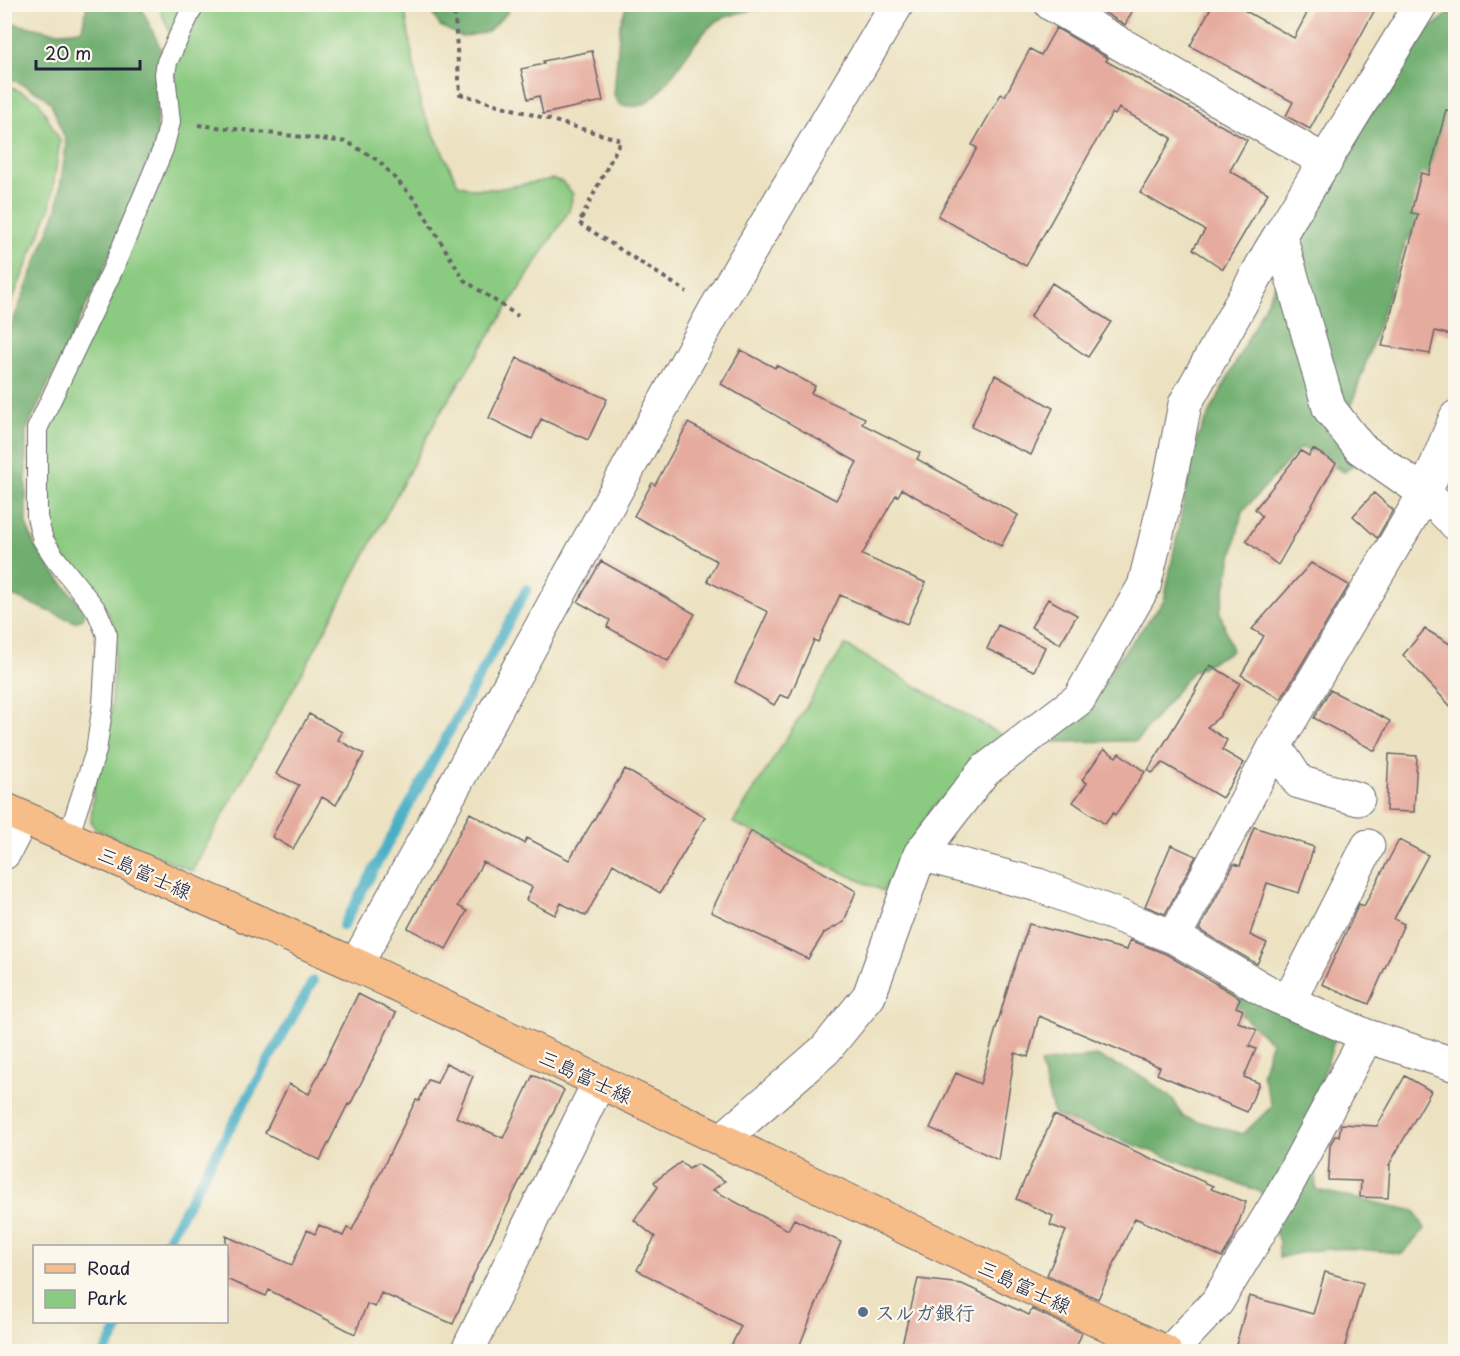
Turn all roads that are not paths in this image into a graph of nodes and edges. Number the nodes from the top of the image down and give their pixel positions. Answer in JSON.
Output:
{"nodes":[{"id":1,"x":194,"y":4,"type":"edge"},
{"id":2,"x":897,"y":4,"type":"edge"},
{"id":3,"x":1051,"y":4,"type":"edge"},
{"id":4,"x":1421,"y":4,"type":"edge"},
{"id":5,"x":1326,"y":162,"type":"junction"},
{"id":6,"x":1280,"y":235,"type":"junction"},
{"id":7,"x":1455,"y":417,"type":"edge"},
{"id":8,"x":1425,"y":493,"type":"junction"},
{"id":9,"x":1455,"y":524,"type":"edge"},
{"id":10,"x":1275,"y":746,"type":"junction"},
{"id":11,"x":1358,"y":799,"type":"dead end"},
{"id":12,"x":13,"y":813,"type":"edge"},
{"id":13,"x":68,"y":838,"type":"junction"},
{"id":14,"x":1368,"y":846,"type":"dead end"},
{"id":15,"x":4,"y":853,"type":"edge"},
{"id":16,"x":920,"y":854,"type":"junction"},
{"id":17,"x":1174,"y":937,"type":"junction"},
{"id":18,"x":356,"y":966,"type":"junction"},
{"id":19,"x":1289,"y":1002,"type":"junction"},
{"id":20,"x":1367,"y":1036,"type":"junction"},
{"id":21,"x":1455,"y":1065,"type":"edge"},
{"id":22,"x":599,"y":1082,"type":"junction"},
{"id":23,"x":722,"y":1140,"type":"junction"},
{"id":24,"x":467,"y":1352,"type":"edge"},
{"id":25,"x":1164,"y":1352,"type":"edge"},
{"id":26,"x":1170,"y":1352,"type":"edge"}],
"edges":[{"from":1,"to":13,"type":"lane"},
{"from":2,"to":18,"type":"street"},
{"from":3,"to":5,"type":"street"},
{"from":4,"to":5,"type":"street"},
{"from":5,"to":6,"type":"street"},
{"from":6,"to":8,"type":"street"},
{"from":6,"to":16,"type":"street"},
{"from":7,"to":8,"type":"street"},
{"from":8,"to":9,"type":"street"},
{"from":8,"to":10,"type":"street"},
{"from":10,"to":11,"type":"street"},
{"from":10,"to":17,"type":"street"},
{"from":12,"to":13,"type":"main road","name":"三島富士線"},
{"from":12,"to":15,"type":"street"},
{"from":13,"to":18,"type":"main road","name":"三島富士線"},
{"from":14,"to":19,"type":"street"},
{"from":16,"to":17,"type":"street"},
{"from":16,"to":23,"type":"street"},
{"from":17,"to":19,"type":"street"},
{"from":18,"to":22,"type":"main road","name":"三島富士線"},
{"from":19,"to":20,"type":"street"},
{"from":20,"to":21,"type":"street"},
{"from":20,"to":26,"type":"street"},
{"from":22,"to":23,"type":"main road","name":"三島富士線"},
{"from":22,"to":24,"type":"street"},
{"from":23,"to":25,"type":"main road","name":"三島富士線"}]}
